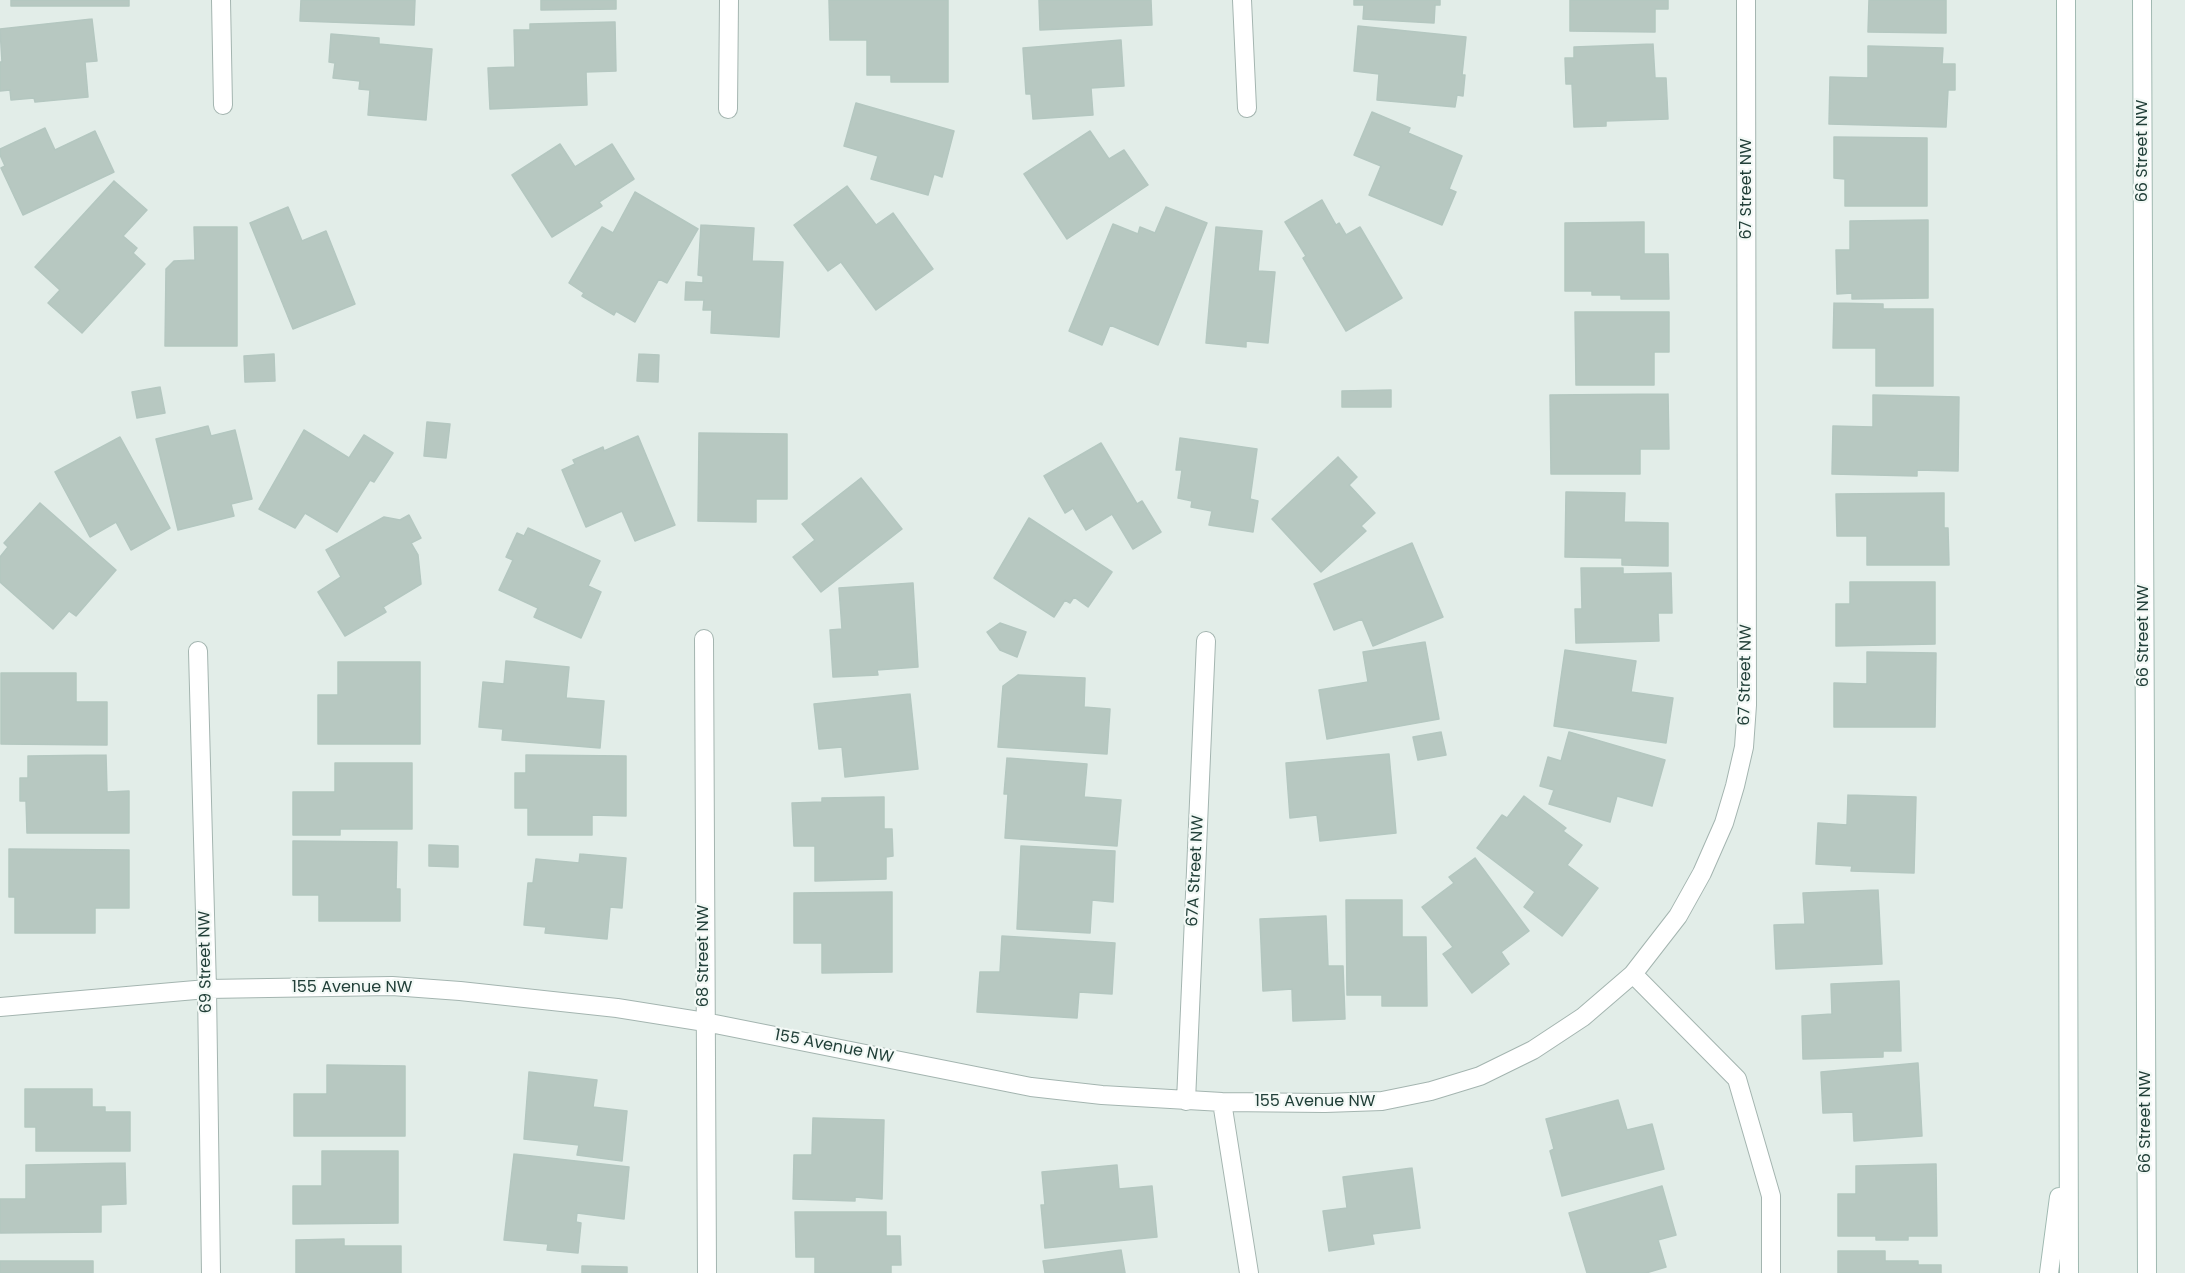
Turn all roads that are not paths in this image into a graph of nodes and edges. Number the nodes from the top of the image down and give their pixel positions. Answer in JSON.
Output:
{"nodes":[{"id":1,"x":221,"y":0,"type":"edge"},
{"id":2,"x":729,"y":0,"type":"edge"},
{"id":3,"x":1242,"y":0,"type":"edge"},
{"id":4,"x":1746,"y":0,"type":"edge"},
{"id":5,"x":2066,"y":0,"type":"edge"},
{"id":6,"x":2142,"y":0,"type":"edge"},
{"id":7,"x":223,"y":105,"type":"dead end"},
{"id":8,"x":1247,"y":108,"type":"dead end"},
{"id":9,"x":728,"y":109,"type":"dead end"},
{"id":10,"x":704,"y":639,"type":"dead end"},
{"id":11,"x":1206,"y":641,"type":"dead end"},
{"id":12,"x":198,"y":651,"type":"dead end"},
{"id":13,"x":1633,"y":974,"type":"junction"},
{"id":14,"x":207,"y":989,"type":"junction"},
{"id":15,"x":0,"y":1007,"type":"edge"},
{"id":16,"x":705,"y":1022,"type":"junction"},
{"id":17,"x":1185,"y":1101,"type":"junction"},
{"id":18,"x":1222,"y":1102,"type":"junction"},
{"id":19,"x":2069,"y":1130,"type":"junction"},
{"id":20,"x":211,"y":1273,"type":"edge"},
{"id":21,"x":707,"y":1273,"type":"edge"},
{"id":22,"x":1249,"y":1273,"type":"edge"},
{"id":23,"x":1771,"y":1273,"type":"edge"},
{"id":24,"x":2049,"y":1273,"type":"edge"},
{"id":25,"x":2069,"y":1273,"type":"edge"},
{"id":26,"x":2146,"y":1273,"type":"edge"}],
"edges":[{"from":1,"to":7,"type":"street"},
{"from":2,"to":9,"type":"street"},
{"from":3,"to":8,"type":"street"},
{"from":4,"to":13,"type":"street","name":"67 Street NW"},
{"from":5,"to":19,"type":"street"},
{"from":6,"to":26,"type":"street","name":"66 Street NW"},
{"from":10,"to":16,"type":"street","name":"68 Street NW"},
{"from":11,"to":17,"type":"street","name":"67A Street NW"},
{"from":12,"to":14,"type":"street","name":"69 Street NW"},
{"from":13,"to":18,"type":"street","name":"155 Avenue NW"},
{"from":13,"to":23,"type":"street"},
{"from":14,"to":15,"type":"street","name":"155 Avenue NW"},
{"from":14,"to":16,"type":"street","name":"155 Avenue NW"},
{"from":14,"to":20,"type":"street","name":"69 Street NW"},
{"from":16,"to":17,"type":"street","name":"155 Avenue NW"},
{"from":16,"to":21,"type":"street","name":"68 Street NW"},
{"from":17,"to":18,"type":"street","name":"155 Avenue NW"},
{"from":18,"to":22,"type":"street"},
{"from":19,"to":24,"type":"street"},
{"from":19,"to":25,"type":"street"}]}
